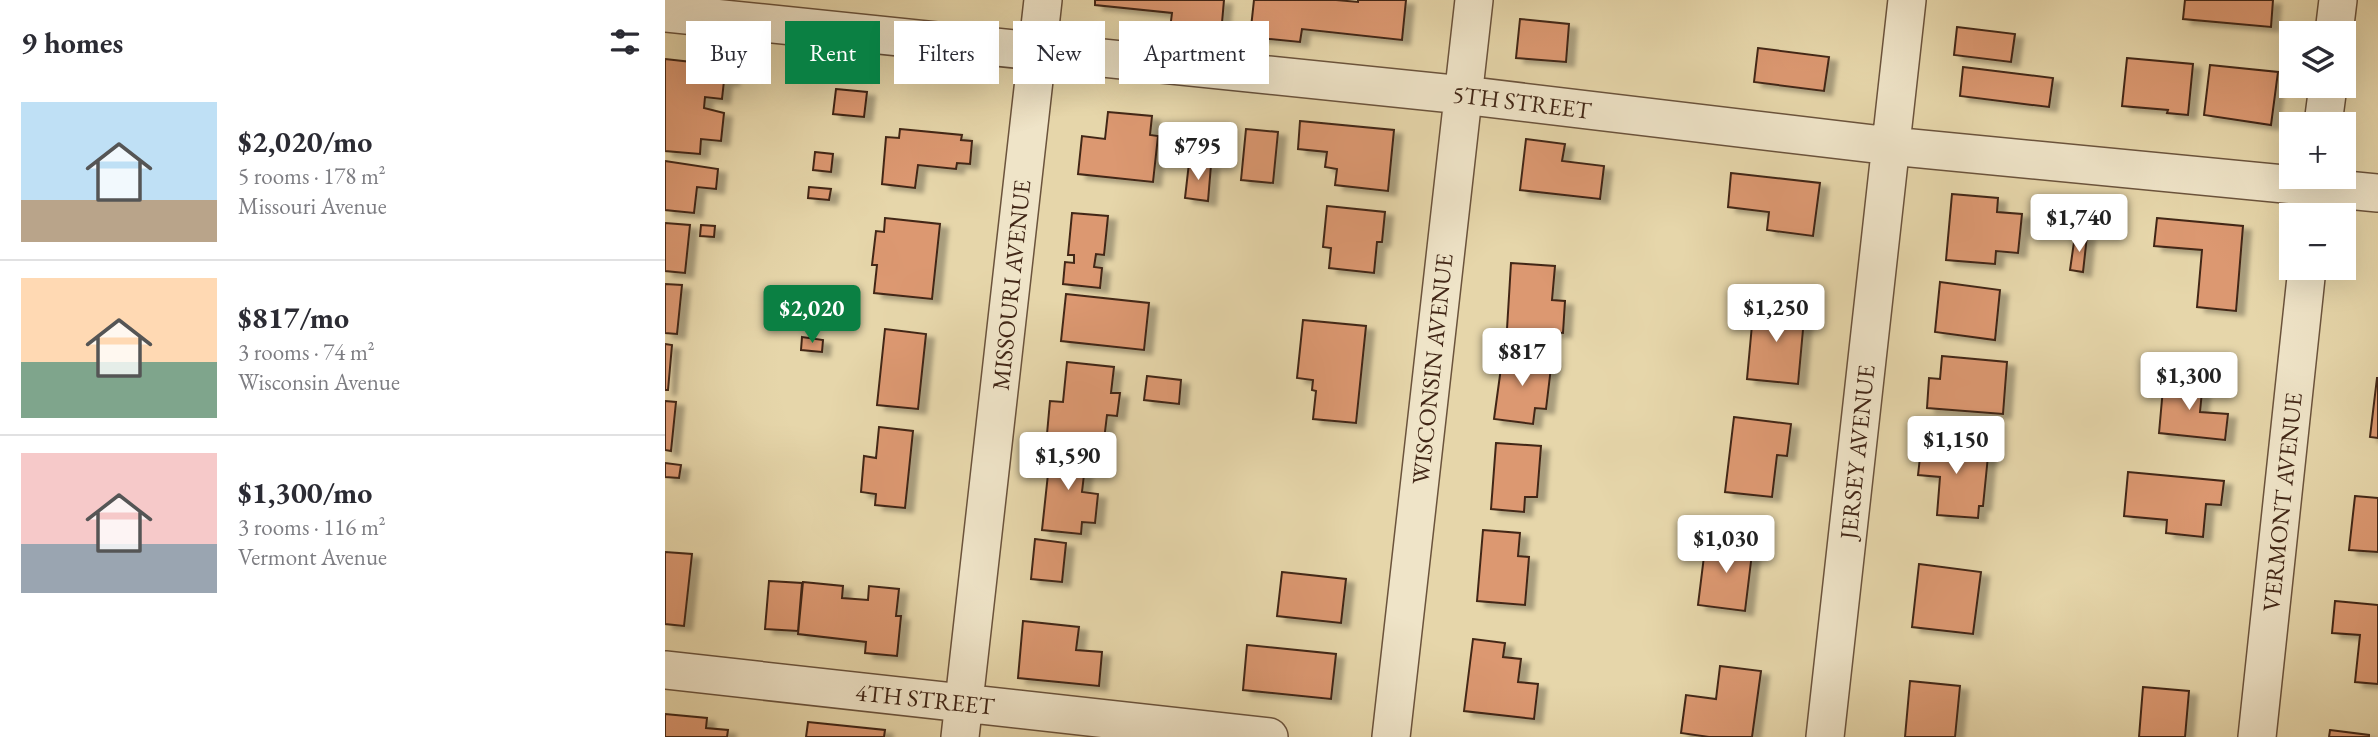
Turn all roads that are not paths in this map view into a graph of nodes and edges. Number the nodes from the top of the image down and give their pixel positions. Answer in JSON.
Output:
{"nodes":[{"id":1,"x":1043,"y":0,"type":"edge"},
{"id":2,"x":1474,"y":0,"type":"edge"},
{"id":3,"x":1907,"y":0,"type":"edge"},
{"id":4,"x":2337,"y":0,"type":"edge"},
{"id":5,"x":665,"y":13,"type":"edge"},
{"id":6,"x":1040,"y":21,"type":"edge"},
{"id":7,"x":2335,"y":21,"type":"edge"},
{"id":8,"x":1013,"y":48,"type":"edge"},
{"id":9,"x":1105,"y":57,"type":"edge"},
{"id":10,"x":1033,"y":84,"type":"edge"},
{"id":11,"x":1463,"y":95,"type":"junction"},
{"id":12,"x":1891,"y":146,"type":"junction"},
{"id":13,"x":2315,"y":193,"type":"edge"},
{"id":14,"x":2378,"y":193,"type":"edge"},
{"id":15,"x":2306,"y":280,"type":"edge"},
{"id":16,"x":665,"y":670,"type":"edge"},
{"id":17,"x":961,"y":720,"type":"edge"},
{"id":18,"x":1269,"y":737,"type":"edge"},
{"id":19,"x":1391,"y":737,"type":"edge"},
{"id":20,"x":1825,"y":737,"type":"edge"},
{"id":21,"x":2257,"y":737,"type":"edge"}],
"edges":[{"from":1,"to":6,"type":"street","name":"MISSOURI AVENUE"},
{"from":2,"to":11,"type":"street","name":"WISCONSIN AVENUE"},
{"from":3,"to":12,"type":"street","name":"JERSEY AVENUE"},
{"from":4,"to":7,"type":"street"},
{"from":5,"to":8,"type":"street","name":"5TH STREET"},
{"from":9,"to":11,"type":"street","name":"5TH STREET"},
{"from":10,"to":17,"type":"street","name":"MISSOURI AVENUE"},
{"from":11,"to":12,"type":"street","name":"5TH STREET"},
{"from":11,"to":19,"type":"street","name":"WISCONSIN AVENUE"},
{"from":12,"to":13,"type":"street","name":"5TH STREET"},
{"from":12,"to":20,"type":"street","name":"JERSEY AVENUE"},
{"from":13,"to":14,"type":"street","name":"5TH STREET"},
{"from":15,"to":21,"type":"street","name":"VERMONT AVENUE"},
{"from":16,"to":17,"type":"street","name":"4TH STREET"},
{"from":17,"to":18,"type":"street","name":"4TH STREET"}]}
